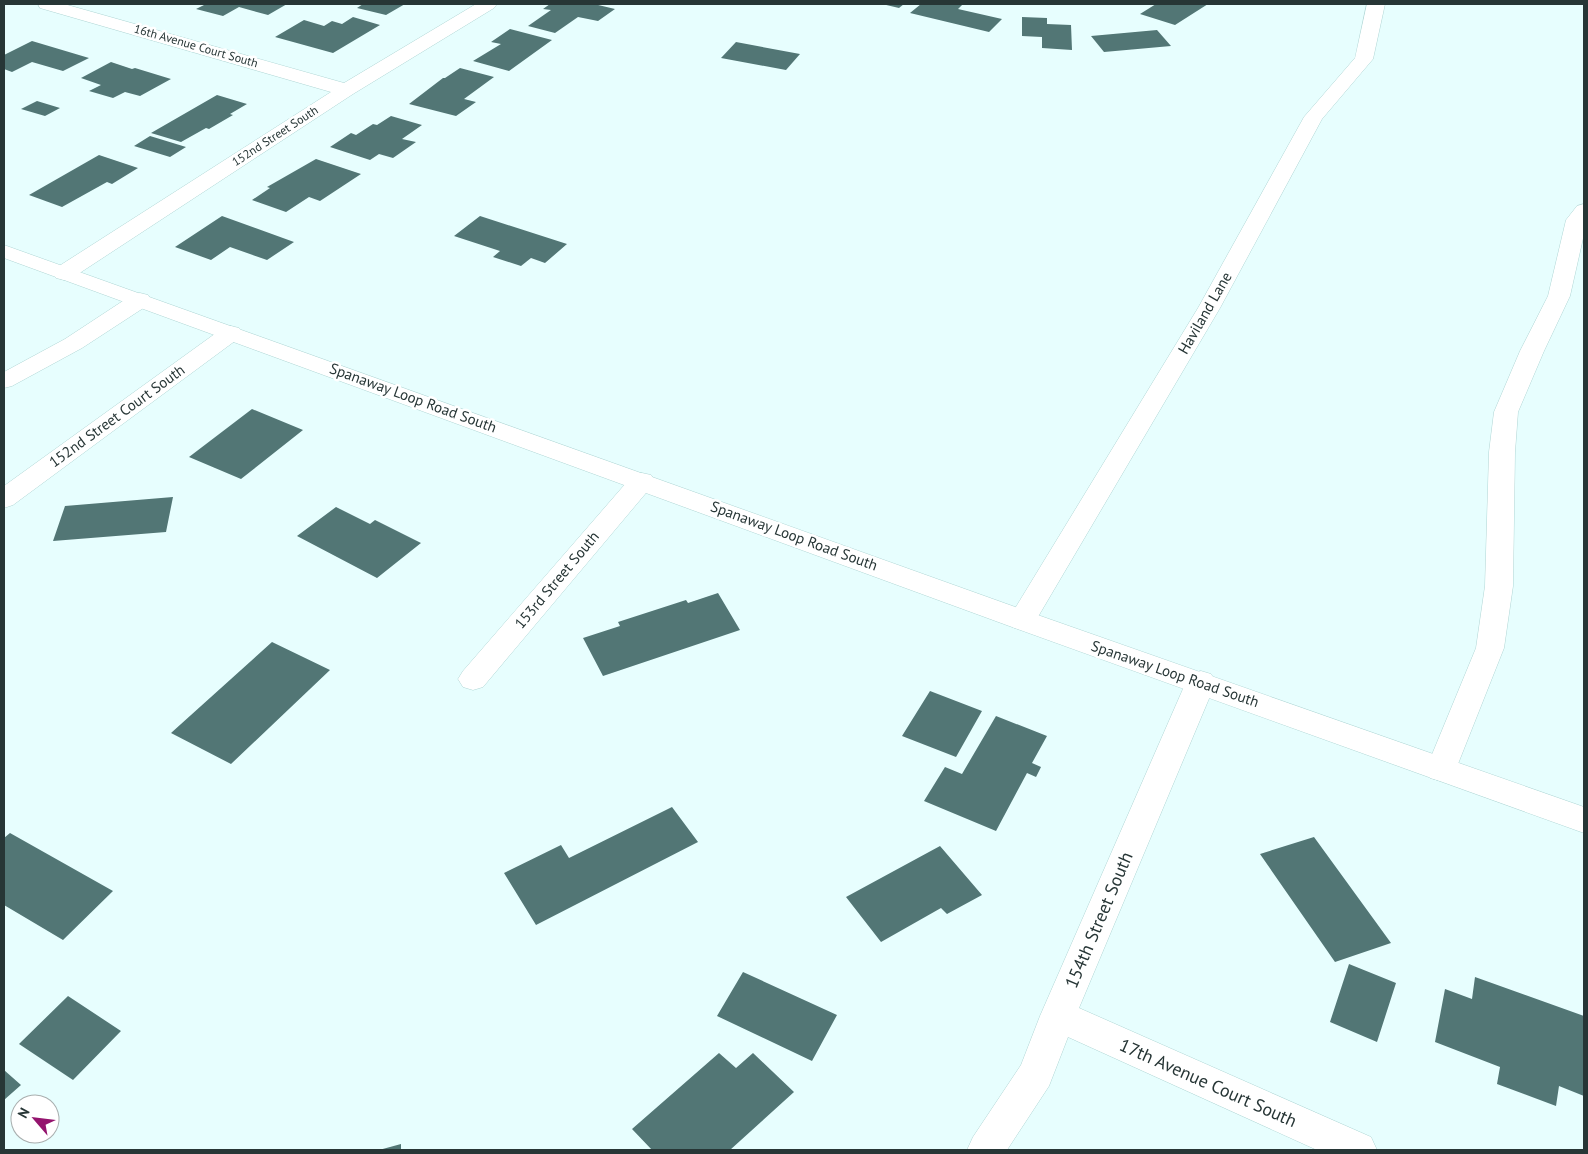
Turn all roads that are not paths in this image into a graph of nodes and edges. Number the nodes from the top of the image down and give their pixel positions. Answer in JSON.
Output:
{"nodes":[{"id":1,"x":46,"y":4,"type":"edge"},
{"id":2,"x":488,"y":4,"type":"edge"},
{"id":3,"x":1376,"y":4,"type":"edge"},
{"id":4,"x":346,"y":90,"type":"junction"},
{"id":5,"x":1584,"y":210,"type":"edge"},
{"id":6,"x":4,"y":251,"type":"edge"},
{"id":7,"x":64,"y":273,"type":"junction"},
{"id":8,"x":140,"y":300,"type":"junction"},
{"id":9,"x":230,"y":333,"type":"junction"},
{"id":10,"x":4,"y":381,"type":"edge"},
{"id":11,"x":642,"y":481,"type":"junction"},
{"id":12,"x":4,"y":499,"type":"edge"},
{"id":13,"x":1022,"y":620,"type":"junction"},
{"id":14,"x":473,"y":679,"type":"dead end"},
{"id":15,"x":1201,"y":682,"type":"junction"},
{"id":16,"x":1441,"y":768,"type":"junction"},
{"id":17,"x":1584,"y":820,"type":"edge"},
{"id":18,"x":1058,"y":1016,"type":"junction"},
{"id":19,"x":986,"y":1150,"type":"edge"},
{"id":20,"x":1358,"y":1150,"type":"edge"}],
"edges":[{"from":1,"to":4,"type":"street","name":"16th Avenue Court South"},
{"from":2,"to":4,"type":"street","name":"152nd Street South"},
{"from":3,"to":13,"type":"street","name":"Haviland Lane"},
{"from":4,"to":7,"type":"street","name":"152nd Street South"},
{"from":5,"to":16,"type":"street"},
{"from":6,"to":7,"type":"street","name":"Spanaway Loop Road South"},
{"from":7,"to":8,"type":"street","name":"Spanaway Loop Road South"},
{"from":8,"to":9,"type":"street","name":"Spanaway Loop Road South"},
{"from":8,"to":10,"type":"street"},
{"from":9,"to":11,"type":"street","name":"Spanaway Loop Road South"},
{"from":9,"to":12,"type":"street","name":"152nd Street Court South"},
{"from":11,"to":13,"type":"street","name":"Spanaway Loop Road South"},
{"from":11,"to":14,"type":"street","name":"153rd Street South"},
{"from":13,"to":15,"type":"street","name":"Spanaway Loop Road South"},
{"from":15,"to":16,"type":"street","name":"Spanaway Loop Road South"},
{"from":15,"to":18,"type":"street","name":"154th Street South"},
{"from":16,"to":17,"type":"street","name":"Spanaway Loop Road South"},
{"from":18,"to":19,"type":"street","name":"154th Street South"},
{"from":18,"to":20,"type":"street","name":"17th Avenue Court South"}]}
